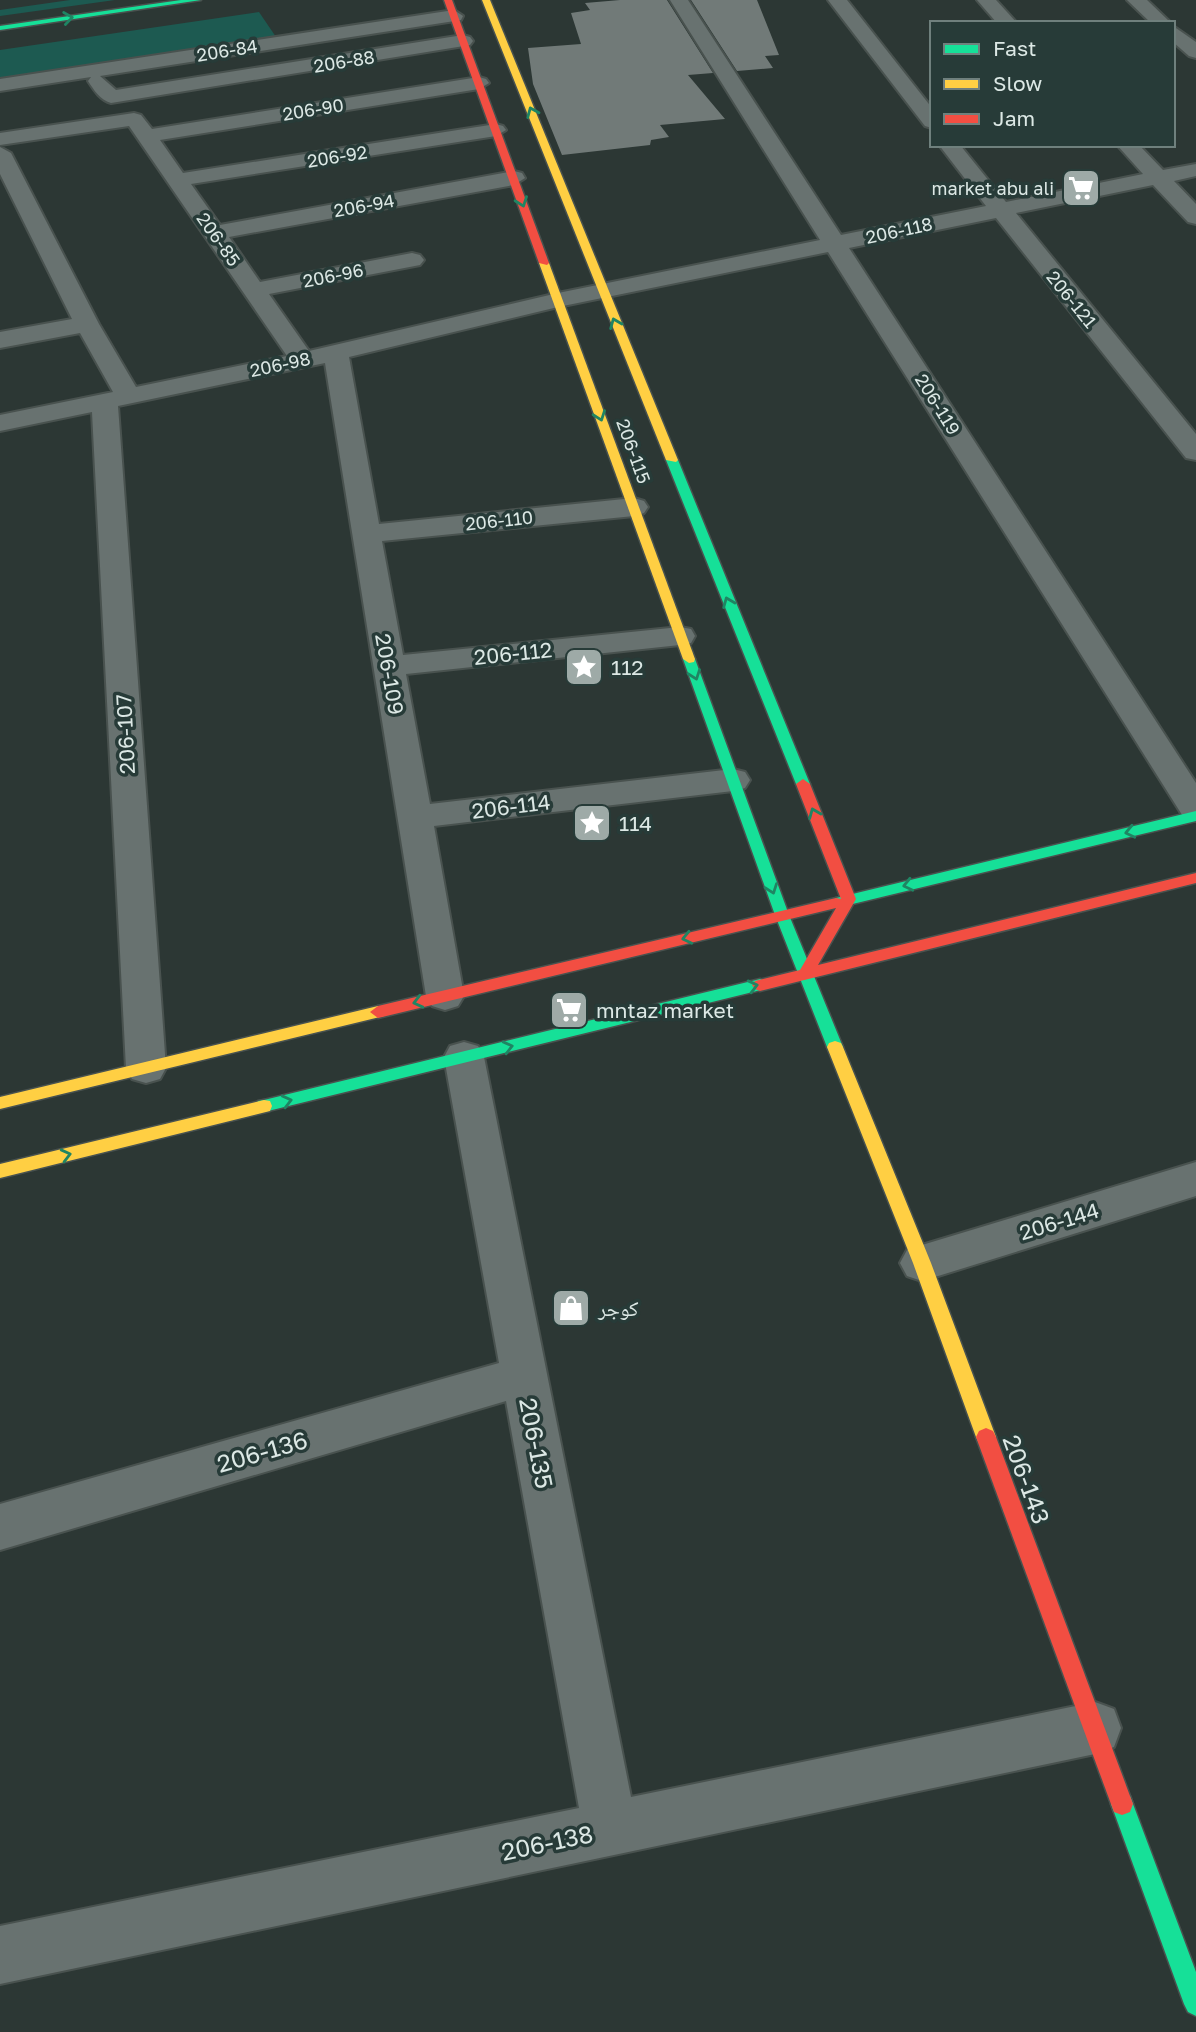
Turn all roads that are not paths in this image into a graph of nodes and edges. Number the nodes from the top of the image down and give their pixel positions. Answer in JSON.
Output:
{"nodes":[{"id":1,"x":197,"y":0,"type":"edge"},
{"id":2,"x":486,"y":0,"type":"edge"},
{"id":3,"x":679,"y":0,"type":"edge"},
{"id":4,"x":837,"y":0,"type":"edge"},
{"id":5,"x":986,"y":0,"type":"edge"},
{"id":6,"x":1136,"y":0,"type":"edge"},
{"id":7,"x":451,"y":8,"type":"edge"},
{"id":8,"x":1006,"y":21,"type":"edge"},
{"id":9,"x":1160,"y":21,"type":"edge"},
{"id":10,"x":0,"y":28,"type":"edge"},
{"id":11,"x":1175,"y":34,"type":"edge"},
{"id":12,"x":463,"y":41,"type":"junction"},
{"id":13,"x":1196,"y":52,"type":"edge"},
{"id":14,"x":204,"y":54,"type":"junction"},
{"id":15,"x":90,"y":71,"type":"junction"},
{"id":16,"x":224,"y":80,"type":"junction"},
{"id":17,"x":479,"y":83,"type":"junction"},
{"id":18,"x":0,"y":85,"type":"edge"},
{"id":19,"x":254,"y":118,"type":"junction"},
{"id":20,"x":930,"y":119,"type":"edge"},
{"id":21,"x":141,"y":127,"type":"junction"},
{"id":22,"x":496,"y":130,"type":"junction"},
{"id":23,"x":0,"y":139,"type":"edge"},
{"id":24,"x":951,"y":147,"type":"edge"},
{"id":25,"x":1129,"y":147,"type":"edge"},
{"id":26,"x":0,"y":153,"type":"edge"},
{"id":27,"x":1196,"y":170,"type":"edge"},
{"id":28,"x":514,"y":177,"type":"junction"},
{"id":29,"x":1158,"y":178,"type":"junction"},
{"id":30,"x":178,"y":180,"type":"junction"},
{"id":31,"x":9,"y":188,"type":"edge"},
{"id":32,"x":999,"y":209,"type":"junction"},
{"id":33,"x":1196,"y":217,"type":"edge"},
{"id":34,"x":215,"y":233,"type":"junction"},
{"id":35,"x":836,"y":244,"type":"junction"},
{"id":36,"x":412,"y":260,"type":"dead end"},
{"id":37,"x":254,"y":290,"type":"junction"},
{"id":38,"x":603,"y":293,"type":"junction"},
{"id":39,"x":558,"y":300,"type":"junction"},
{"id":40,"x":87,"y":324,"type":"junction"},
{"id":41,"x":0,"y":340,"type":"edge"},
{"id":42,"x":336,"y":353,"type":"junction"},
{"id":43,"x":303,"y":360,"type":"junction"},
{"id":44,"x":117,"y":398,"type":"junction"},
{"id":45,"x":0,"y":423,"type":"edge"},
{"id":46,"x":1196,"y":452,"type":"edge"},
{"id":47,"x":634,"y":507,"type":"junction"},
{"id":48,"x":365,"y":534,"type":"junction"},
{"id":49,"x":680,"y":636,"type":"junction"},
{"id":50,"x":388,"y":666,"type":"junction"},
{"id":51,"x":733,"y":780,"type":"junction"},
{"id":52,"x":1196,"y":810,"type":"edge"},
{"id":53,"x":1196,"y":816,"type":"edge"},
{"id":54,"x":415,"y":817,"type":"junction"},
{"id":55,"x":1196,"y":877,"type":"edge"},
{"id":56,"x":849,"y":899,"type":"junction"},
{"id":57,"x":782,"y":915,"type":"junction"},
{"id":58,"x":806,"y":973,"type":"junction"},
{"id":59,"x":444,"y":996,"type":"junction"},
{"id":60,"x":464,"y":1058,"type":"junction"},
{"id":61,"x":146,"y":1068,"type":"junction"},
{"id":62,"x":0,"y":1103,"type":"edge"},
{"id":63,"x":0,"y":1171,"type":"edge"},
{"id":64,"x":1196,"y":1179,"type":"edge"},
{"id":65,"x":922,"y":1263,"type":"junction"},
{"id":66,"x":524,"y":1376,"type":"junction"},
{"id":67,"x":0,"y":1527,"type":"edge"},
{"id":68,"x":1095,"y":1728,"type":"junction"},
{"id":69,"x":610,"y":1829,"type":"junction"},
{"id":70,"x":0,"y":1955,"type":"edge"},
{"id":71,"x":1196,"y":2004,"type":"edge"}],
"edges":[{"from":10,"to":1,"type":"main road","one_way":true},
{"from":38,"to":2,"type":"main road","name":"206-115","one_way":true},
{"from":3,"to":35,"type":"street","name":"206-119"},
{"from":4,"to":20,"type":"street"},
{"from":5,"to":8,"type":"street"},
{"from":6,"to":9,"type":"street"},
{"from":7,"to":12,"type":"main road","name":"206-115"},
{"from":7,"to":14,"type":"street","name":"206-84"},
{"from":11,"to":13,"type":"street"},
{"from":12,"to":16,"type":"street","name":"206-88"},
{"from":12,"to":17,"type":"main road","name":"206-115"},
{"from":14,"to":15,"type":"street","name":"206-84"},
{"from":14,"to":16,"type":"street"},
{"from":15,"to":16,"type":"street","name":"206-88"},
{"from":15,"to":18,"type":"street","name":"206-84"},
{"from":16,"to":19,"type":"street"},
{"from":17,"to":19,"type":"street","name":"206-90"},
{"from":17,"to":22,"type":"main road","name":"206-115"},
{"from":19,"to":21,"type":"street","name":"206-90"},
{"from":21,"to":23,"type":"street","name":"206-90"},
{"from":21,"to":30,"type":"street","name":"206-85"},
{"from":22,"to":28,"type":"main road","name":"206-115"},
{"from":22,"to":30,"type":"street","name":"206-92"},
{"from":24,"to":32,"type":"street","name":"206-121"},
{"from":25,"to":29,"type":"street"},
{"from":26,"to":31,"type":"street"},
{"from":27,"to":29,"type":"street","name":"206-118"},
{"from":28,"to":34,"type":"street","name":"206-94"},
{"from":28,"to":39,"type":"main road","name":"206-115","one_way":true},
{"from":29,"to":32,"type":"street","name":"206-118"},
{"from":29,"to":33,"type":"street"},
{"from":30,"to":34,"type":"street","name":"206-85"},
{"from":31,"to":40,"type":"street"},
{"from":32,"to":35,"type":"street","name":"206-118"},
{"from":32,"to":46,"type":"street","name":"206-121"},
{"from":34,"to":37,"type":"street","name":"206-85"},
{"from":35,"to":38,"type":"street","name":"206-118"},
{"from":35,"to":52,"type":"street","name":"206-119"},
{"from":36,"to":37,"type":"street","name":"206-96"},
{"from":37,"to":43,"type":"street","name":"206-85"},
{"from":38,"to":39,"type":"street","name":"206-118"},
{"from":56,"to":38,"type":"main road","name":"206-115","one_way":true},
{"from":39,"to":42,"type":"street","name":"206-98"},
{"from":39,"to":47,"type":"main road","name":"206-115","one_way":true},
{"from":40,"to":41,"type":"street"},
{"from":40,"to":44,"type":"street"},
{"from":42,"to":43,"type":"street","name":"206-98"},
{"from":42,"to":48,"type":"street","name":"206-109"},
{"from":43,"to":44,"type":"street","name":"206-98"},
{"from":44,"to":45,"type":"street","name":"206-98"},
{"from":44,"to":61,"type":"street","name":"206-107"},
{"from":47,"to":48,"type":"street","name":"206-110"},
{"from":47,"to":49,"type":"main road","name":"206-115"},
{"from":48,"to":50,"type":"street","name":"206-109"},
{"from":49,"to":50,"type":"street","name":"206-112"},
{"from":49,"to":51,"type":"main road","name":"206-115","one_way":true},
{"from":50,"to":54,"type":"street","name":"206-109"},
{"from":51,"to":54,"type":"street","name":"206-114"},
{"from":51,"to":57,"type":"main road","name":"206-115","one_way":true},
{"from":53,"to":56,"type":"main road","one_way":true},
{"from":54,"to":59,"type":"street","name":"206-109"},
{"from":55,"to":58,"type":"main road"},
{"from":56,"to":57,"type":"main road"},
{"from":56,"to":58,"type":"main road"},
{"from":57,"to":58,"type":"main road","name":"206-115"},
{"from":57,"to":59,"type":"main road","one_way":true},
{"from":60,"to":58,"type":"main road","one_way":true},
{"from":58,"to":65,"type":"main road","name":"206-143"},
{"from":59,"to":61,"type":"main road","one_way":true},
{"from":63,"to":60,"type":"main road","one_way":true},
{"from":60,"to":66,"type":"street","name":"206-135"},
{"from":61,"to":62,"type":"main road"},
{"from":64,"to":65,"type":"street","name":"206-144"},
{"from":65,"to":68,"type":"main road","name":"206-143"},
{"from":66,"to":67,"type":"street","name":"206-136"},
{"from":66,"to":69,"type":"street","name":"206-135"},
{"from":68,"to":69,"type":"street","name":"206-138"},
{"from":68,"to":71,"type":"main road","name":"206-143"},
{"from":69,"to":70,"type":"street","name":"206-138"}]}
